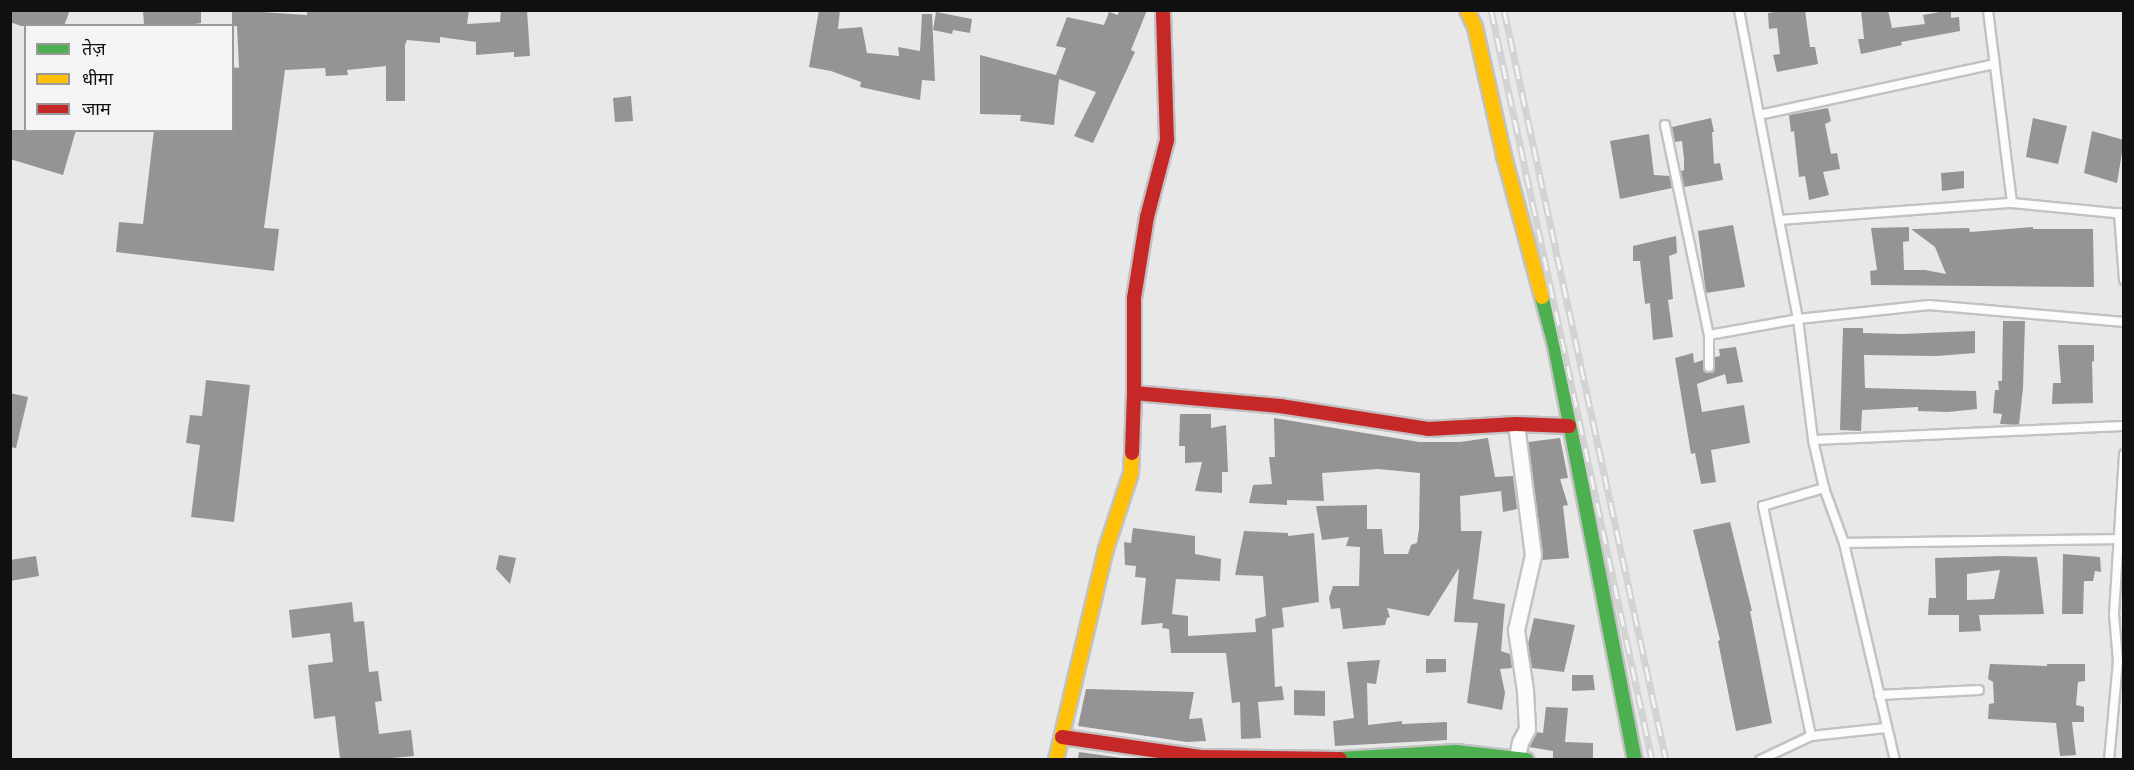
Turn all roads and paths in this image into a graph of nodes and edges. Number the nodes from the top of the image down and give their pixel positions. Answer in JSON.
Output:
{"nodes":[{"id":1,"x":1163,"y":10,"type":"edge"},
{"id":2,"x":1467,"y":10,"type":"edge"},
{"id":3,"x":1739,"y":10,"type":"edge"},
{"id":4,"x":1988,"y":10,"type":"edge"},
{"id":5,"x":1994,"y":64,"type":"junction"},
{"id":6,"x":1759,"y":115,"type":"junction"},
{"id":7,"x":1665,"y":125,"type":"dead end"},
{"id":8,"x":2012,"y":202,"type":"junction"},
{"id":9,"x":2121,"y":213,"type":"edge"},
{"id":10,"x":1779,"y":220,"type":"junction"},
{"id":11,"x":2124,"y":280,"type":"edge"},
{"id":12,"x":1798,"y":319,"type":"junction"},
{"id":13,"x":2124,"y":322,"type":"edge"},
{"id":14,"x":1709,"y":335,"type":"junction"},
{"id":15,"x":1709,"y":368,"type":"dead end"},
{"id":16,"x":1134,"y":393,"type":"junction"},
{"id":17,"x":1516,"y":424,"type":"junction"},
{"id":18,"x":1569,"y":426,"type":"junction"},
{"id":19,"x":2124,"y":426,"type":"edge"},
{"id":20,"x":1813,"y":440,"type":"junction"},
{"id":21,"x":2124,"y":454,"type":"edge"},
{"id":22,"x":1824,"y":488,"type":"junction"},
{"id":23,"x":2119,"y":539,"type":"junction"},
{"id":24,"x":1844,"y":543,"type":"junction"},
{"id":25,"x":2121,"y":661,"type":"edge"},
{"id":26,"x":1979,"y":690,"type":"dead end"},
{"id":27,"x":1879,"y":695,"type":"junction"},
{"id":28,"x":1886,"y":728,"type":"junction"},
{"id":29,"x":1811,"y":736,"type":"junction"},
{"id":30,"x":1062,"y":737,"type":"junction"},
{"id":31,"x":1056,"y":759,"type":"edge"},
{"id":32,"x":1522,"y":759,"type":"edge"},
{"id":33,"x":1635,"y":759,"type":"edge"},
{"id":34,"x":1760,"y":759,"type":"edge"},
{"id":35,"x":1895,"y":759,"type":"edge"},
{"id":36,"x":2109,"y":759,"type":"edge"}],
"edges":[{"from":1,"to":16,"type":"street"},
{"from":2,"to":18,"type":"street"},
{"from":3,"to":6,"type":"lane"},
{"from":4,"to":5,"type":"lane"},
{"from":5,"to":6,"type":"lane"},
{"from":5,"to":8,"type":"lane"},
{"from":6,"to":10,"type":"lane"},
{"from":7,"to":14,"type":"lane"},
{"from":8,"to":9,"type":"lane"},
{"from":8,"to":10,"type":"lane"},
{"from":9,"to":11,"type":"lane"},
{"from":10,"to":12,"type":"lane"},
{"from":12,"to":13,"type":"lane"},
{"from":12,"to":14,"type":"lane"},
{"from":12,"to":20,"type":"lane"},
{"from":14,"to":15,"type":"lane"},
{"from":16,"to":17,"type":"street"},
{"from":16,"to":30,"type":"street"},
{"from":17,"to":18,"type":"street"},
{"from":17,"to":32,"type":"street"},
{"from":18,"to":33,"type":"street"},
{"from":19,"to":20,"type":"lane"},
{"from":20,"to":22,"type":"lane"},
{"from":21,"to":23,"type":"lane"},
{"from":22,"to":24,"type":"lane"},
{"from":22,"to":29,"type":"lane"},
{"from":23,"to":24,"type":"lane"},
{"from":23,"to":25,"type":"lane"},
{"from":24,"to":27,"type":"lane"},
{"from":25,"to":36,"type":"lane"},
{"from":26,"to":27,"type":"lane"},
{"from":27,"to":28,"type":"lane"},
{"from":28,"to":29,"type":"lane"},
{"from":28,"to":35,"type":"lane"},
{"from":29,"to":34,"type":"lane"},
{"from":30,"to":31,"type":"street"},
{"from":30,"to":32,"type":"street"}]}
